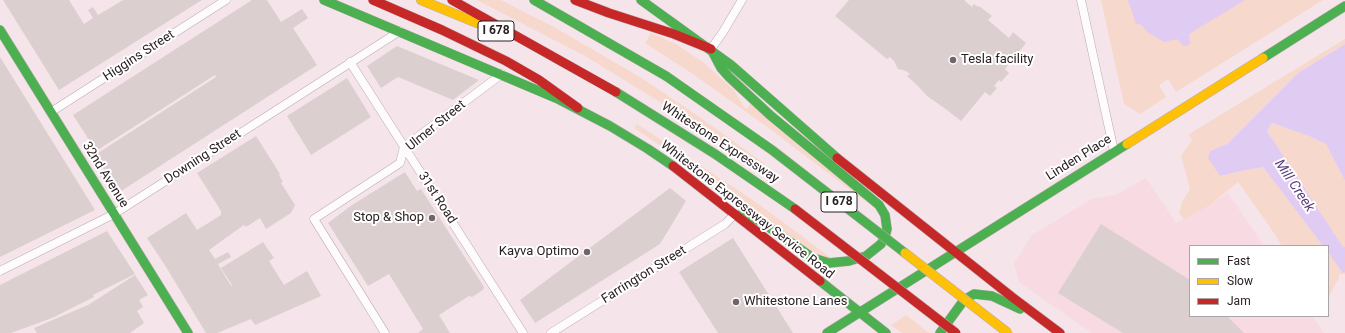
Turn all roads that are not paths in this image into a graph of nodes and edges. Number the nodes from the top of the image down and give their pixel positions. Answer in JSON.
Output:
{"nodes":[{"id":1,"x":226,"y":0,"type":"edge"},
{"id":2,"x":324,"y":0,"type":"edge"},
{"id":3,"x":373,"y":0,"type":"edge"},
{"id":4,"x":421,"y":0,"type":"edge"},
{"id":5,"x":452,"y":0,"type":"edge"},
{"id":6,"x":534,"y":0,"type":"edge"},
{"id":7,"x":575,"y":0,"type":"edge"},
{"id":8,"x":641,"y":0,"type":"edge"},
{"id":9,"x":742,"y":0,"type":"edge"},
{"id":10,"x":1081,"y":0,"type":"edge"},
{"id":11,"x":1345,"y":6,"type":"edge"},
{"id":12,"x":0,"y":30,"type":"edge"},
{"id":13,"x":400,"y":32,"type":"junction"},
{"id":14,"x":711,"y":49,"type":"junction"},
{"id":15,"x":350,"y":62,"type":"junction"},
{"id":16,"x":570,"y":66,"type":"junction"},
{"id":17,"x":502,"y":74,"type":"junction"},
{"id":18,"x":578,"y":108,"type":"junction"},
{"id":19,"x":51,"y":112,"type":"junction"},
{"id":20,"x":404,"y":147,"type":"junction"},
{"id":21,"x":1114,"y":151,"type":"junction"},
{"id":22,"x":114,"y":214,"type":"junction"},
{"id":23,"x":734,"y":215,"type":"junction"},
{"id":24,"x":954,"y":252,"type":"junction"},
{"id":25,"x":0,"y":271,"type":"edge"},
{"id":26,"x":860,"y":313,"type":"junction"},
{"id":27,"x":1044,"y":321,"type":"junction"},
{"id":28,"x":188,"y":333,"type":"edge"},
{"id":29,"x":385,"y":333,"type":"edge"},
{"id":30,"x":523,"y":333,"type":"edge"},
{"id":31,"x":551,"y":333,"type":"edge"},
{"id":32,"x":827,"y":333,"type":"edge"},
{"id":33,"x":886,"y":333,"type":"edge"},
{"id":34,"x":940,"y":333,"type":"edge"},
{"id":35,"x":956,"y":333,"type":"edge"},
{"id":36,"x":1008,"y":333,"type":"edge"},
{"id":37,"x":1060,"y":333,"type":"edge"}],
"edges":[{"from":1,"to":19,"type":"street","name":"Higgins Street"},
{"from":2,"to":13,"type":"main road","name":"Whitestone Expressway Service Road"},
{"from":3,"to":18,"type":"main road"},
{"from":4,"to":16,"type":"main road","number":"I 678"},
{"from":5,"to":16,"type":"main road","name":"Whitestone Expressway"},
{"from":6,"to":36,"type":"main road","name":"Whitestone Expressway","number":"I 678","bridge":true},
{"from":7,"to":14,"type":"main road"},
{"from":8,"to":14,"type":"main road"},
{"from":9,"to":14,"type":"street"},
{"from":10,"to":21,"type":"street"},
{"from":11,"to":21,"type":"main road","name":"Linden Place"},
{"from":12,"to":19,"type":"main road","name":"32nd Avenue"},
{"from":13,"to":15,"type":"street","name":"Downing Street"},
{"from":13,"to":17,"type":"main road","name":"Whitestone Expressway Service Road"},
{"from":14,"to":23,"type":"main road"},
{"from":14,"to":24,"type":"main road"},
{"from":15,"to":20,"type":"street","name":"31st Road"},
{"from":15,"to":22,"type":"street","name":"Downing Street"},
{"from":16,"to":35,"type":"main road","name":"Whitestone Expressway","number":"I 678","bridge":true},
{"from":17,"to":18,"type":"main road","name":"Whitestone Expressway Service Road"},
{"from":17,"to":20,"type":"street","name":"Ulmer Street"},
{"from":18,"to":23,"type":"main road","name":"Whitestone Expressway Service Road"},
{"from":19,"to":22,"type":"main road","name":"32nd Avenue"},
{"from":20,"to":29,"type":"street","name":"Ulmer Street"},
{"from":20,"to":30,"type":"street","name":"31st Road"},
{"from":21,"to":24,"type":"main road","name":"Linden Place"},
{"from":22,"to":25,"type":"street","name":"Downing Street"},
{"from":22,"to":28,"type":"main road","name":"32nd Avenue"},
{"from":23,"to":26,"type":"main road","name":"Whitestone Expressway Service Road"},
{"from":23,"to":31,"type":"street","name":"Farrington Street"},
{"from":24,"to":26,"type":"main road","name":"Linden Place"},
{"from":24,"to":27,"type":"main road"},
{"from":26,"to":32,"type":"main road","name":"Linden Place"},
{"from":26,"to":33,"type":"main road","name":"Whitestone Expressway Service Road"},
{"from":27,"to":34,"type":"main road"},
{"from":27,"to":37,"type":"main road"}]}
